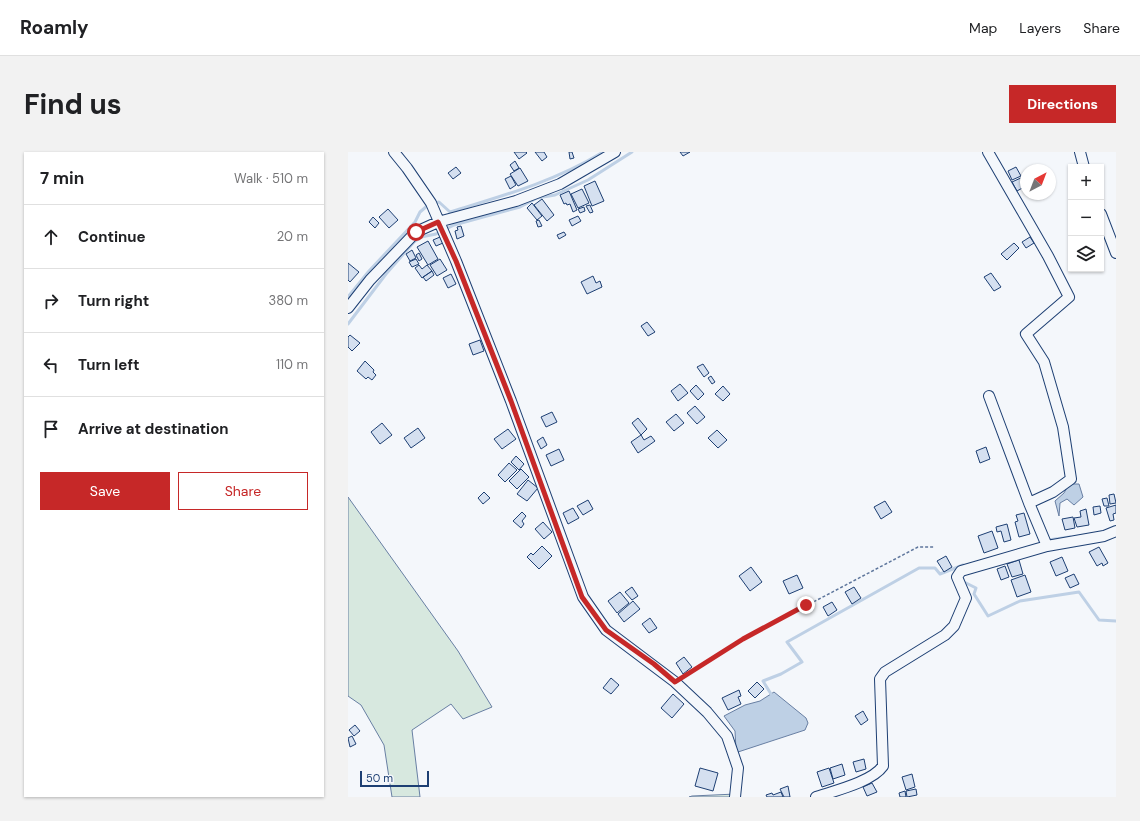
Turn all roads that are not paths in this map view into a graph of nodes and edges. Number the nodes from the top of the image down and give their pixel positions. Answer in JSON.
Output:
{"nodes":[{"id":1,"x":394,"y":152,"type":"edge"},
{"id":2,"x":615,"y":152,"type":"edge"},
{"id":3,"x":988,"y":152,"type":"edge"},
{"id":4,"x":1080,"y":152,"type":"edge"},
{"id":5,"x":1083,"y":164,"type":"edge"},
{"id":6,"x":438,"y":222,"type":"junction"},
{"id":7,"x":1104,"y":222,"type":"edge"},
{"id":8,"x":1116,"y":253,"type":"edge"},
{"id":9,"x":348,"y":308,"type":"edge"},
{"id":10,"x":989,"y":396,"type":"dead end"},
{"id":11,"x":1029,"y":503,"type":"junction"},
{"id":12,"x":1116,"y":531,"type":"edge"},
{"id":13,"x":1047,"y":546,"type":"junction"},
{"id":14,"x":735,"y":797,"type":"edge"},
{"id":15,"x":816,"y":797,"type":"edge"}],
"edges":[{"from":1,"to":6,"type":"street"},
{"from":2,"to":6,"type":"street"},
{"from":3,"to":11,"type":"street"},
{"from":4,"to":5,"type":"street"},
{"from":6,"to":9,"type":"street"},
{"from":6,"to":14,"type":"street"},
{"from":7,"to":8,"type":"street"},
{"from":10,"to":11,"type":"street"},
{"from":11,"to":13,"type":"street"},
{"from":12,"to":13,"type":"street"},
{"from":13,"to":15,"type":"street"}]}
